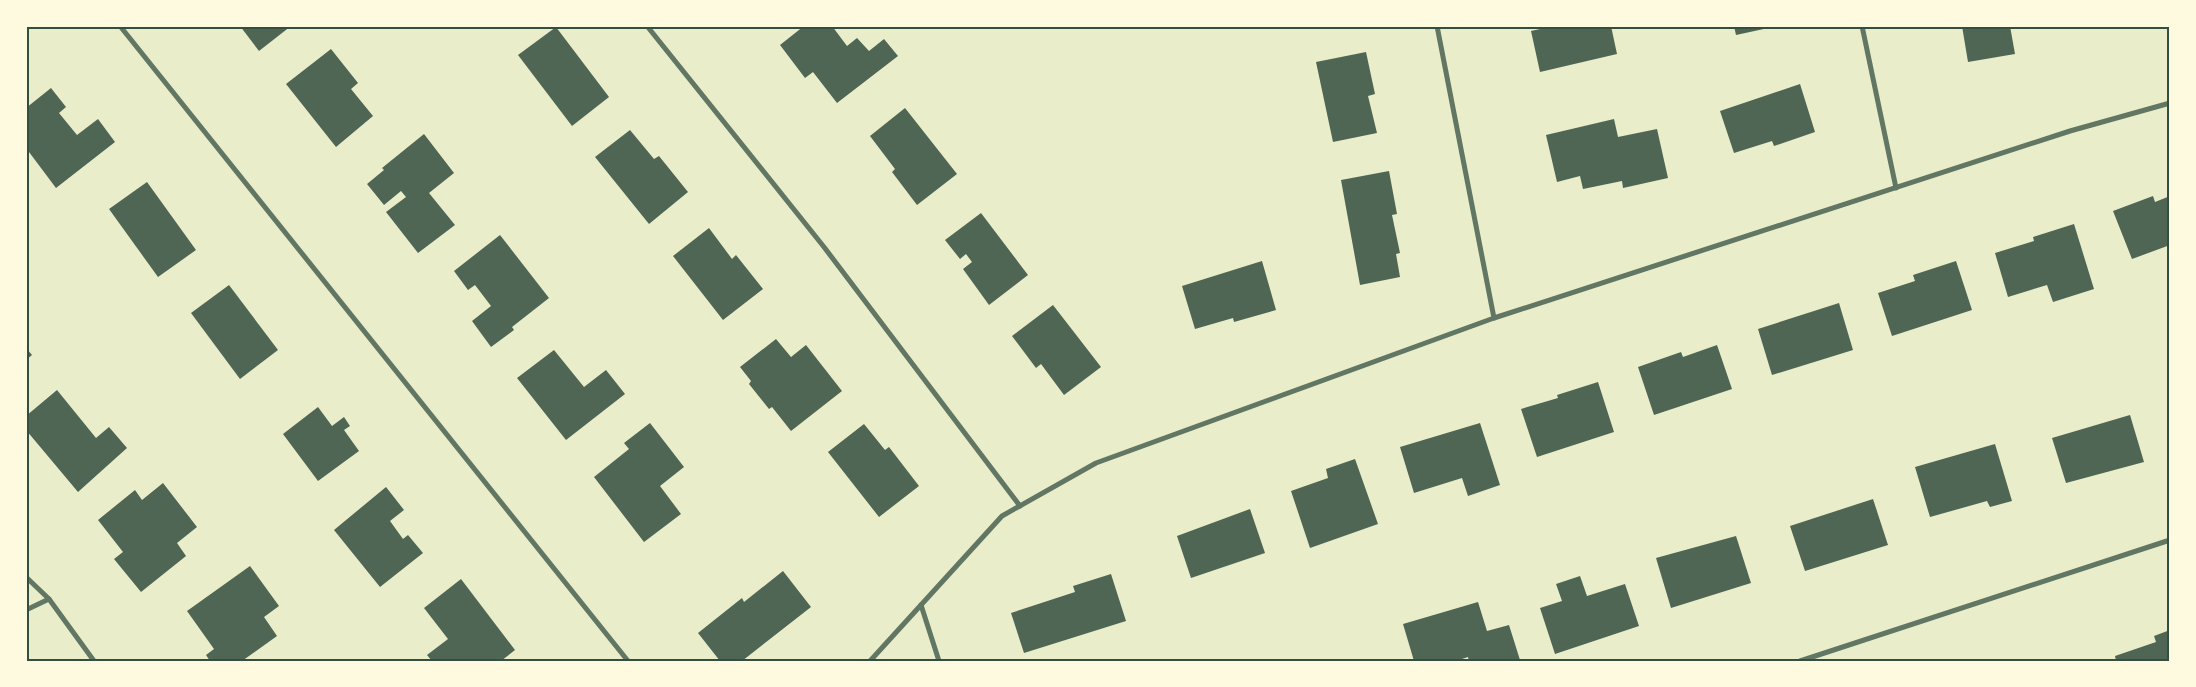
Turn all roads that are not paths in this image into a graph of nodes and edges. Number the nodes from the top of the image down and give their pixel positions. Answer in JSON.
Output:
{"nodes":[{"id":1,"x":120,"y":26,"type":"edge"},
{"id":2,"x":647,"y":26,"type":"edge"},
{"id":3,"x":1437,"y":26,"type":"edge"},
{"id":4,"x":1862,"y":26,"type":"edge"},
{"id":5,"x":2170,"y":103,"type":"edge"},
{"id":6,"x":1896,"y":188,"type":"junction"},
{"id":7,"x":1494,"y":318,"type":"junction"},
{"id":8,"x":1020,"y":506,"type":"junction"},
{"id":9,"x":2170,"y":540,"type":"edge"},
{"id":10,"x":26,"y":577,"type":"edge"},
{"id":11,"x":49,"y":600,"type":"junction"},
{"id":12,"x":921,"y":605,"type":"junction"},
{"id":13,"x":26,"y":610,"type":"edge"},
{"id":14,"x":94,"y":661,"type":"edge"},
{"id":15,"x":628,"y":661,"type":"edge"},
{"id":16,"x":870,"y":661,"type":"edge"},
{"id":17,"x":939,"y":661,"type":"edge"},
{"id":18,"x":1800,"y":661,"type":"edge"}],
"edges":[{"from":1,"to":15,"type":"street"},
{"from":2,"to":8,"type":"street"},
{"from":3,"to":7,"type":"street"},
{"from":4,"to":6,"type":"street"},
{"from":5,"to":6,"type":"street"},
{"from":6,"to":7,"type":"street"},
{"from":7,"to":8,"type":"street"},
{"from":8,"to":12,"type":"street"},
{"from":9,"to":18,"type":"street"},
{"from":10,"to":11,"type":"street"},
{"from":11,"to":13,"type":"street"},
{"from":11,"to":14,"type":"street"},
{"from":12,"to":16,"type":"street"},
{"from":12,"to":17,"type":"street"}]}
